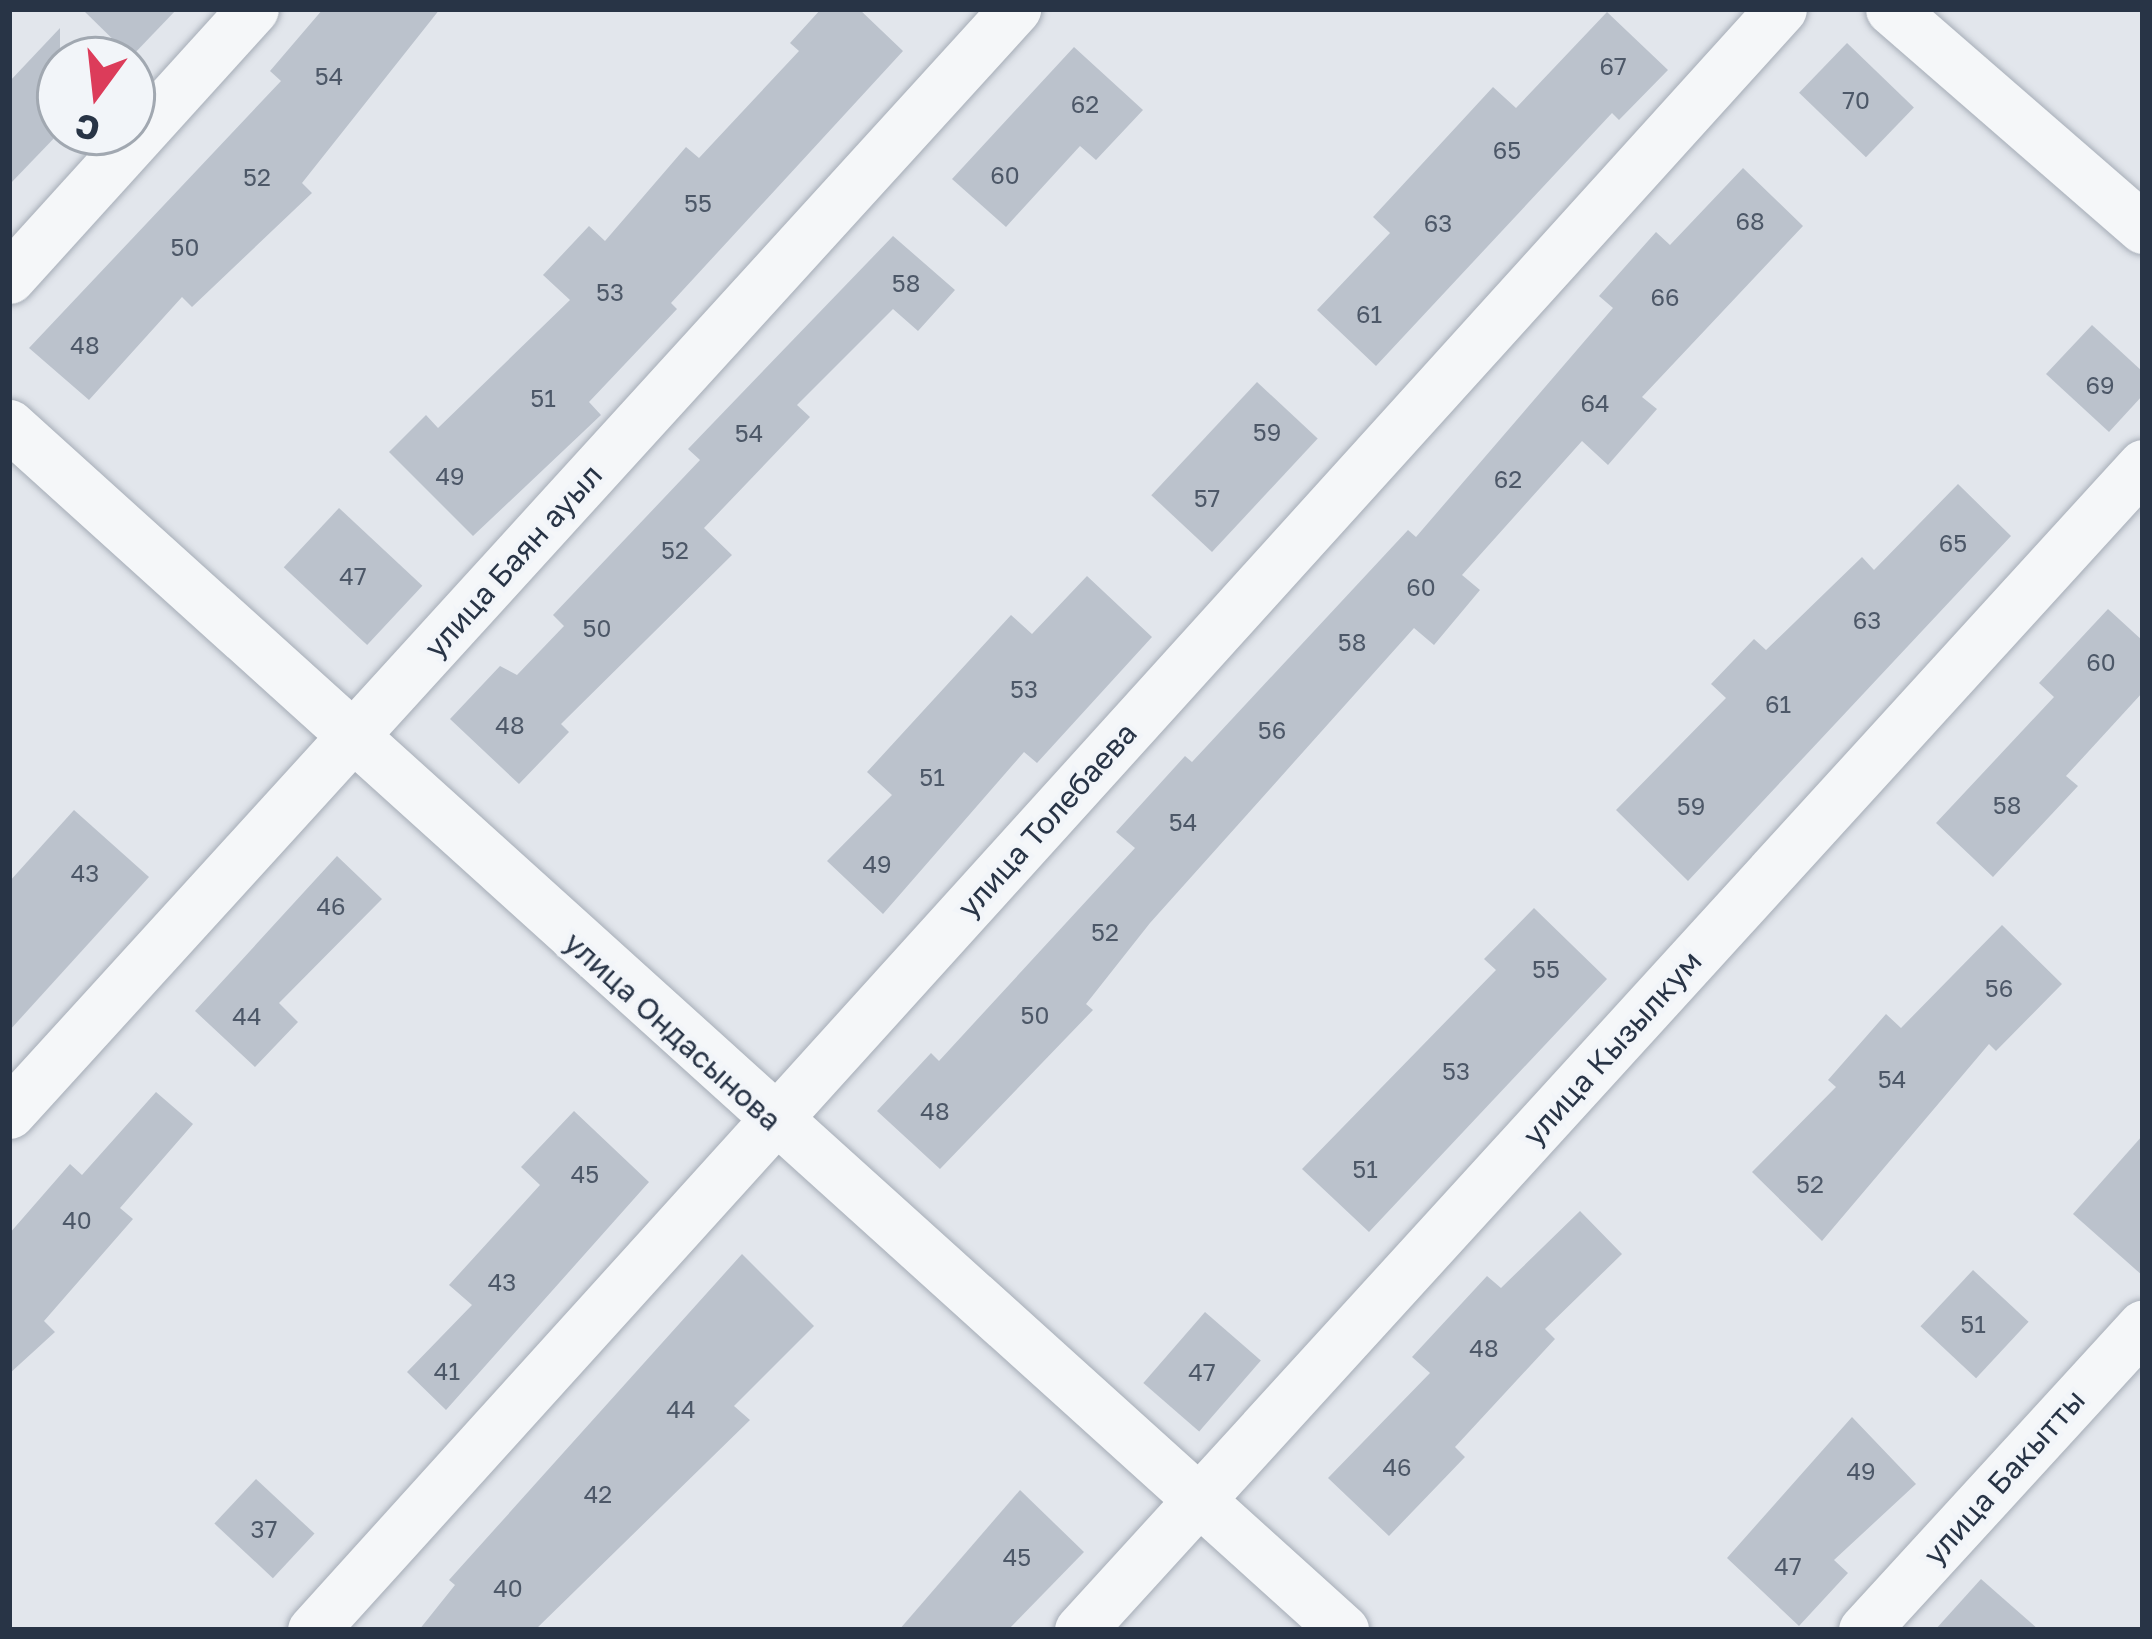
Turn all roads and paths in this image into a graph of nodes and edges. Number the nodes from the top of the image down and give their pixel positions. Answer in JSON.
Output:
{"nodes":[{"id":1,"x":253,"y":9,"type":"edge"},
{"id":2,"x":1015,"y":9,"type":"edge"},
{"id":3,"x":1781,"y":9,"type":"edge"},
{"id":4,"x":1891,"y":9,"type":"edge"},
{"id":5,"x":2143,"y":228,"type":"edge"},
{"id":6,"x":9,"y":278,"type":"edge"},
{"id":7,"x":9,"y":425,"type":"edge"},
{"id":8,"x":2143,"y":465,"type":"edge"},
{"id":9,"x":352,"y":738,"type":"junction"},
{"id":10,"x":9,"y":1113,"type":"edge"},
{"id":11,"x":773,"y":1122,"type":"junction"},
{"id":12,"x":2143,"y":1325,"type":"edge"},
{"id":13,"x":1200,"y":1499,"type":"junction"},
{"id":14,"x":313,"y":1630,"type":"edge"},
{"id":15,"x":1080,"y":1630,"type":"edge"},
{"id":16,"x":1343,"y":1630,"type":"edge"},
{"id":17,"x":1864,"y":1630,"type":"edge"}],
"edges":[{"from":1,"to":6,"type":"street"},
{"from":2,"to":9,"type":"street","name":"улица Баян ауыл"},
{"from":3,"to":11,"type":"street","name":"улица Толебаева"},
{"from":4,"to":5,"type":"street"},
{"from":7,"to":9,"type":"street","name":"улица Ондасынова"},
{"from":8,"to":13,"type":"street","name":"улица Кызылкум"},
{"from":9,"to":10,"type":"street","name":"улица Баян ауыл"},
{"from":9,"to":11,"type":"street","name":"улица Ондасынова"},
{"from":11,"to":13,"type":"street","name":"улица Ондасынова"},
{"from":11,"to":14,"type":"street","name":"улица Толебаева"},
{"from":12,"to":17,"type":"street","name":"улица Бакытты"},
{"from":13,"to":15,"type":"street","name":"улица Кызылкум"},
{"from":13,"to":16,"type":"street","name":"улица Ондасынова"}]}
